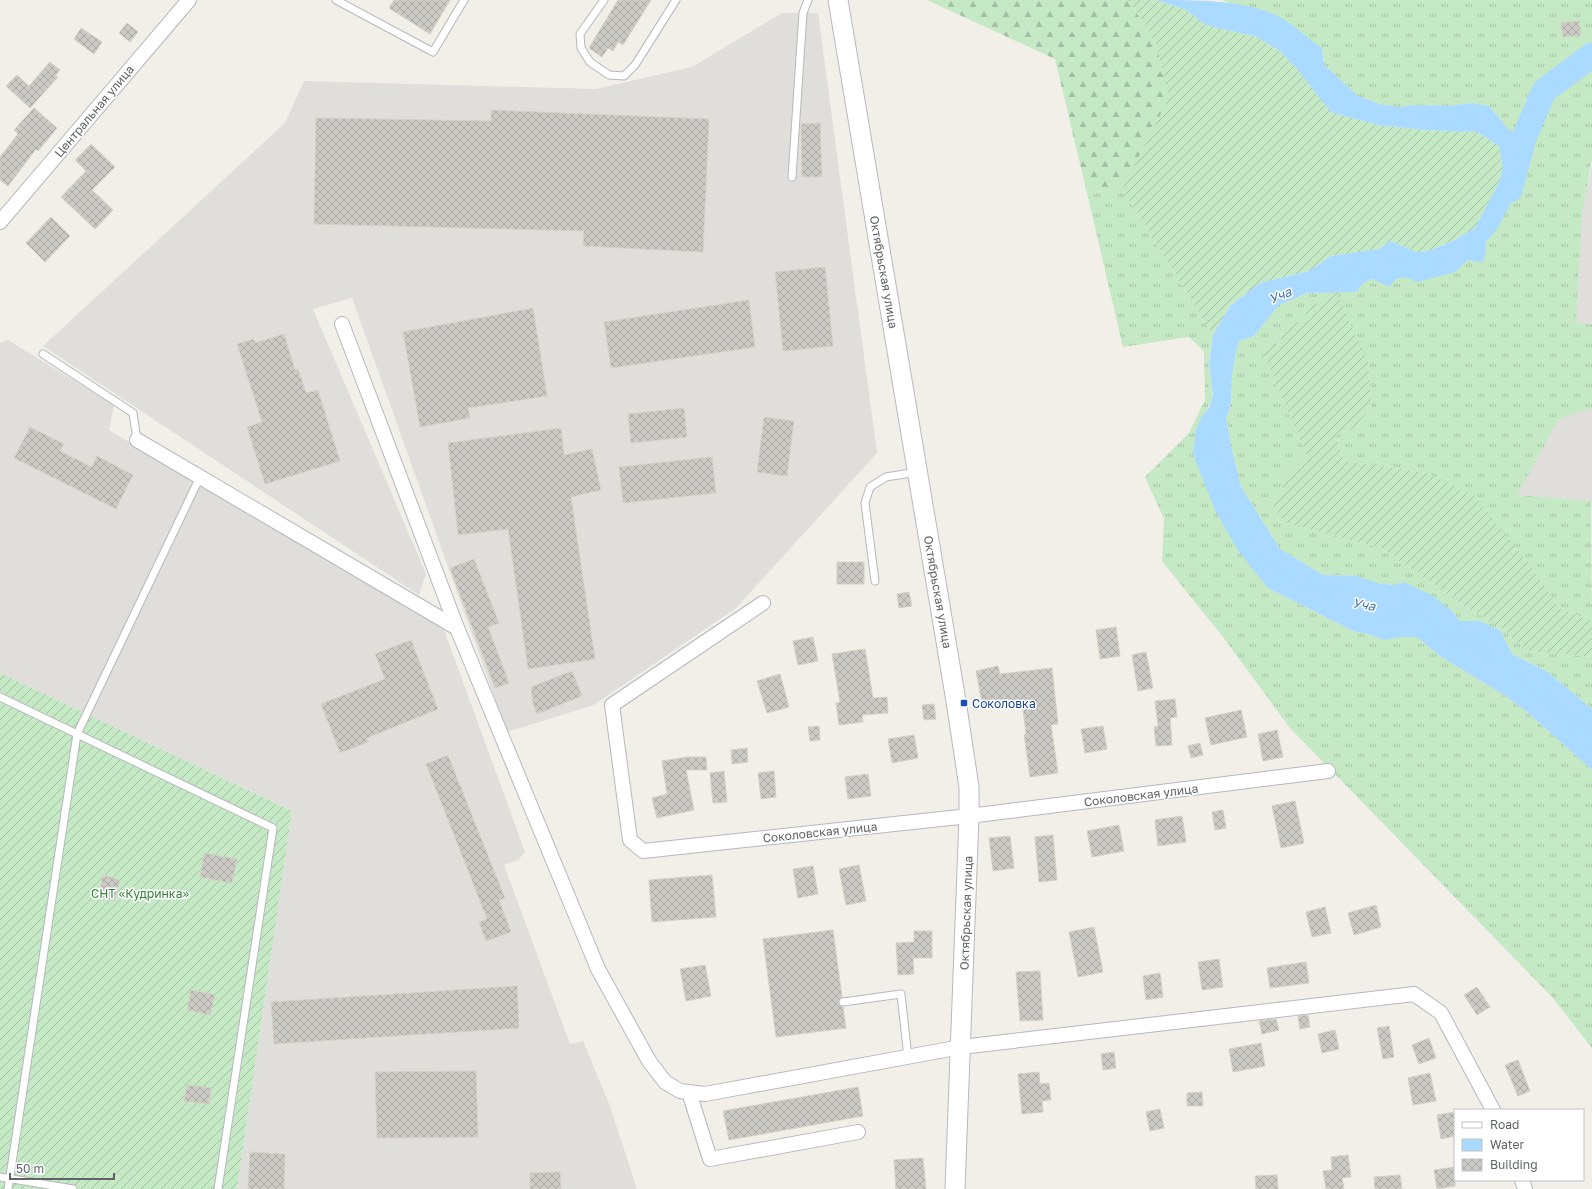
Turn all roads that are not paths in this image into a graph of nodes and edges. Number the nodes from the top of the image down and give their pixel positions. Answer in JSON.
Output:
{"nodes":[{"id":1,"x":189,"y":0,"type":"edge"},
{"id":2,"x":336,"y":0,"type":"edge"},
{"id":3,"x":464,"y":0,"type":"edge"},
{"id":4,"x":604,"y":0,"type":"edge"},
{"id":5,"x":676,"y":0,"type":"edge"},
{"id":6,"x":808,"y":0,"type":"edge"},
{"id":7,"x":838,"y":0,"type":"edge"},
{"id":8,"x":792,"y":177,"type":"dead end"},
{"id":9,"x":0,"y":222,"type":"edge"},
{"id":10,"x":342,"y":324,"type":"dead end"},
{"id":11,"x":44,"y":354,"type":"dead end"},
{"id":12,"x":137,"y":440,"type":"joint"},
{"id":13,"x":918,"y":472,"type":"junction"},
{"id":14,"x":200,"y":477,"type":"junction"},
{"id":15,"x":875,"y":581,"type":"dead end"},
{"id":16,"x":763,"y":603,"type":"dead end"},
{"id":17,"x":457,"y":628,"type":"junction"},
{"id":18,"x":0,"y":697,"type":"edge"},
{"id":19,"x":77,"y":734,"type":"junction"},
{"id":20,"x":1328,"y":772,"type":"dead end"},
{"id":21,"x":969,"y":816,"type":"junction"},
{"id":22,"x":843,"y":1002,"type":"dead end"},
{"id":23,"x":961,"y":1047,"type":"junction"},
{"id":24,"x":908,"y":1057,"type":"junction"},
{"id":25,"x":689,"y":1092,"type":"junction"},
{"id":26,"x":1492,"y":1109,"type":"edge"},
{"id":27,"x":858,"y":1132,"type":"dead end"},
{"id":28,"x":0,"y":1177,"type":"edge"},
{"id":29,"x":9,"y":1178,"type":"junction"},
{"id":30,"x":8,"y":1189,"type":"edge"},
{"id":31,"x":73,"y":1189,"type":"edge"},
{"id":32,"x":218,"y":1189,"type":"edge"},
{"id":33,"x":955,"y":1189,"type":"edge"}],
"edges":[{"from":1,"to":9,"type":"street","name":"Центральная улица"},
{"from":2,"to":3,"type":"lane"},
{"from":4,"to":5,"type":"lane"},
{"from":6,"to":8,"type":"lane"},
{"from":7,"to":13,"type":"street","name":"Октябрьская улица"},
{"from":10,"to":17,"type":"street"},
{"from":11,"to":12,"type":"lane"},
{"from":12,"to":14,"type":"street"},
{"from":13,"to":15,"type":"lane"},
{"from":13,"to":21,"type":"street","name":"Октябрьская улица"},
{"from":14,"to":17,"type":"street"},
{"from":14,"to":19,"type":"lane"},
{"from":16,"to":21,"type":"street","name":"Соколовская улица"},
{"from":17,"to":25,"type":"street"},
{"from":18,"to":19,"type":"lane"},
{"from":19,"to":29,"type":"lane"},
{"from":19,"to":32,"type":"lane"},
{"from":20,"to":21,"type":"street","name":"Соколовская улица"},
{"from":21,"to":23,"type":"street","name":"Октябрьская улица"},
{"from":22,"to":24,"type":"lane"},
{"from":23,"to":24,"type":"street"},
{"from":23,"to":26,"type":"street"},
{"from":23,"to":33,"type":"street","name":"Октябрьская улица"},
{"from":24,"to":25,"type":"street"},
{"from":25,"to":27,"type":"street"},
{"from":28,"to":29,"type":"lane"},
{"from":29,"to":30,"type":"lane"},
{"from":29,"to":31,"type":"lane"}]}
